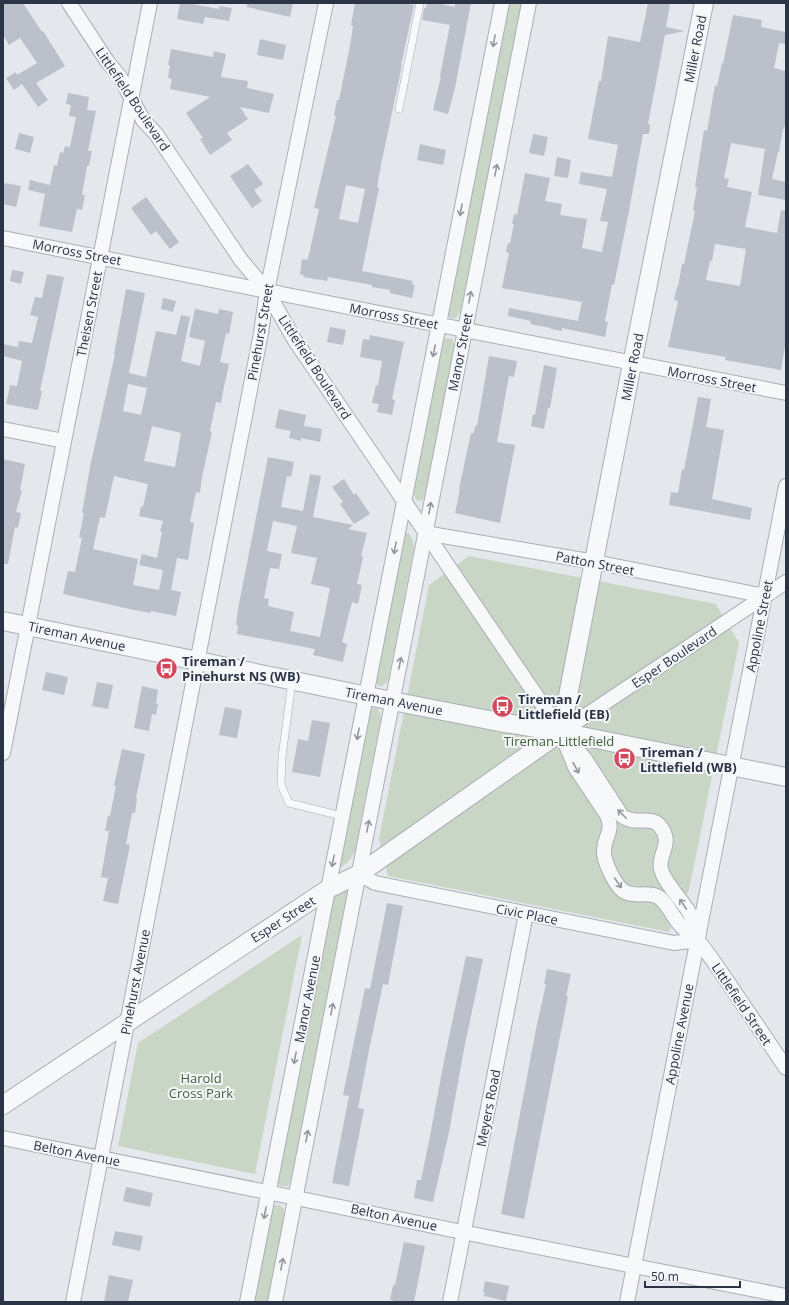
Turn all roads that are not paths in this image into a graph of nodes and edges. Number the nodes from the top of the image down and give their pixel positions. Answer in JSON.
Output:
{"nodes":[{"id":1,"x":69,"y":3,"type":"edge"},
{"id":2,"x":150,"y":3,"type":"edge"},
{"id":3,"x":326,"y":3,"type":"edge"},
{"id":4,"x":420,"y":3,"type":"edge"},
{"id":5,"x":502,"y":3,"type":"edge"},
{"id":6,"x":529,"y":3,"type":"edge"},
{"id":7,"x":704,"y":3,"type":"edge"},
{"id":8,"x":132,"y":97,"type":"junction"},
{"id":9,"x":399,"y":109,"type":"dead end"},
{"id":10,"x":3,"y":238,"type":"edge"},
{"id":11,"x":100,"y":257,"type":"junction"},
{"id":12,"x":267,"y":291,"type":"junction"},
{"id":13,"x":439,"y":325,"type":"junction"},
{"id":14,"x":464,"y":330,"type":"junction"},
{"id":15,"x":632,"y":364,"type":"junction"},
{"id":16,"x":786,"y":393,"type":"edge"},
{"id":17,"x":3,"y":429,"type":"edge"},
{"id":18,"x":64,"y":441,"type":"junction"},
{"id":19,"x":786,"y":486,"type":"edge"},
{"id":20,"x":404,"y":501,"type":"junction"},
{"id":21,"x":425,"y":533,"type":"junction"},
{"id":22,"x":595,"y":562,"type":"junction"},
{"id":23,"x":786,"y":582,"type":"edge"},
{"id":24,"x":765,"y":596,"type":"junction"},
{"id":25,"x":3,"y":621,"type":"edge"},
{"id":26,"x":28,"y":626,"type":"junction"},
{"id":27,"x":197,"y":661,"type":"junction"},
{"id":28,"x":292,"y":680,"type":"junction"},
{"id":29,"x":366,"y":695,"type":"junction"},
{"id":30,"x":392,"y":701,"type":"junction"},
{"id":31,"x":561,"y":732,"type":"junction"},
{"id":32,"x":3,"y":753,"type":"edge"},
{"id":33,"x":731,"y":766,"type":"junction"},
{"id":34,"x":786,"y":777,"type":"edge"},
{"id":35,"x":342,"y":816,"type":"junction"},
{"id":36,"x":359,"y":874,"type":"junction"},
{"id":37,"x":328,"y":889,"type":"junction"},
{"id":38,"x":526,"y":914,"type":"junction"},
{"id":39,"x":698,"y":940,"type":"junction"},
{"id":40,"x":127,"y":1022,"type":"junction"},
{"id":41,"x":786,"y":1068,"type":"edge"},
{"id":42,"x":3,"y":1105,"type":"edge"},
{"id":43,"x":3,"y":1138,"type":"edge"},
{"id":44,"x":101,"y":1158,"type":"junction"},
{"id":45,"x":269,"y":1192,"type":"junction"},
{"id":46,"x":295,"y":1197,"type":"junction"},
{"id":47,"x":464,"y":1232,"type":"junction"},
{"id":48,"x":634,"y":1265,"type":"junction"},
{"id":49,"x":786,"y":1296,"type":"edge"},
{"id":50,"x":73,"y":1302,"type":"edge"},
{"id":51,"x":247,"y":1302,"type":"edge"},
{"id":52,"x":275,"y":1302,"type":"edge"},
{"id":53,"x":450,"y":1302,"type":"edge"},
{"id":54,"x":627,"y":1302,"type":"edge"}],
"edges":[{"from":1,"to":8,"type":"street","name":"Littlefield Boulevard"},
{"from":2,"to":8,"type":"street","name":"Theisen Street"},
{"from":3,"to":12,"type":"street","name":"Pinehurst Street"},
{"from":4,"to":9,"type":"lane"},
{"from":5,"to":13,"type":"street","name":"Manor Street","one_way":true},
{"from":14,"to":6,"type":"street","name":"Manor Street","one_way":true},
{"from":7,"to":15,"type":"street","name":"Miller Road"},
{"from":8,"to":11,"type":"street","name":"Theisen Street"},
{"from":8,"to":12,"type":"street","name":"Littlefield Boulevard"},
{"from":10,"to":11,"type":"street","name":"Morross Street"},
{"from":11,"to":12,"type":"street","name":"Morross Street"},
{"from":11,"to":18,"type":"street","name":"Theisen Street"},
{"from":12,"to":13,"type":"street","name":"Morross Street"},
{"from":12,"to":20,"type":"street","name":"Littlefield Boulevard"},
{"from":12,"to":27,"type":"street","name":"Pinehurst Street"},
{"from":13,"to":14,"type":"street","name":"Morross Street"},
{"from":13,"to":20,"type":"street","name":"Manor Street","one_way":true},
{"from":14,"to":15,"type":"street","name":"Morross Street"},
{"from":21,"to":14,"type":"street","name":"Manor Street","one_way":true},
{"from":15,"to":16,"type":"street","name":"Morross Street"},
{"from":15,"to":22,"type":"street","name":"Miller Road"},
{"from":17,"to":18,"type":"street"},
{"from":18,"to":26,"type":"street","name":"Theisen Street"},
{"from":19,"to":24,"type":"street","name":"Appoline Street"},
{"from":20,"to":21,"type":"street","name":"Littlefield Boulevard"},
{"from":20,"to":29,"type":"street","name":"Manor Street","one_way":true},
{"from":21,"to":22,"type":"street","name":"Patton Street"},
{"from":30,"to":21,"type":"street","name":"Manor Street","one_way":true},
{"from":21,"to":31,"type":"street","name":"Littlefield Boulevard"},
{"from":22,"to":24,"type":"street","name":"Patton Street"},
{"from":22,"to":31,"type":"street","name":"Miller Road"},
{"from":23,"to":24,"type":"street","name":"Esper Boulevard"},
{"from":24,"to":31,"type":"street","name":"Esper Boulevard"},
{"from":24,"to":33,"type":"street","name":"Appoline Street"},
{"from":25,"to":26,"type":"street","name":"Tireman Avenue"},
{"from":26,"to":27,"type":"street","name":"Tireman Avenue"},
{"from":26,"to":32,"type":"street","name":"Theisen Street"},
{"from":27,"to":28,"type":"street","name":"Tireman Avenue"},
{"from":27,"to":40,"type":"street","name":"Pinehurst Avenue"},
{"from":28,"to":29,"type":"street","name":"Tireman Avenue"},
{"from":28,"to":35,"type":"lane"},
{"from":29,"to":30,"type":"street","name":"Tireman Avenue"},
{"from":29,"to":35,"type":"street","name":"Manor Avenue","one_way":true},
{"from":30,"to":31,"type":"street","name":"Tireman Avenue"},
{"from":36,"to":30,"type":"street","name":"Manor Avenue","one_way":true},
{"from":31,"to":33,"type":"street","name":"Tireman Avenue"},
{"from":31,"to":36,"type":"street","name":"Esper Street"},
{"from":39,"to":31,"type":"street","name":"Littlefield Street","one_way":true},
{"from":31,"to":39,"type":"street","name":"Littlefield Street","one_way":true},
{"from":33,"to":34,"type":"street","name":"Tireman Avenue"},
{"from":33,"to":39,"type":"street","name":"Appoline Avenue"},
{"from":35,"to":37,"type":"street","name":"Manor Avenue","one_way":true},
{"from":36,"to":37,"type":"street","name":"Esper Street"},
{"from":36,"to":38,"type":"street","name":"Civic Place"},
{"from":46,"to":36,"type":"street","name":"Manor Avenue","one_way":true},
{"from":37,"to":40,"type":"street","name":"Esper Street"},
{"from":37,"to":45,"type":"street","name":"Manor Avenue","one_way":true},
{"from":38,"to":39,"type":"street","name":"Civic Place"},
{"from":38,"to":47,"type":"street","name":"Meyers Road"},
{"from":39,"to":41,"type":"street","name":"Littlefield Street"},
{"from":39,"to":48,"type":"street","name":"Appoline Avenue"},
{"from":40,"to":42,"type":"street","name":"Esper Street"},
{"from":40,"to":44,"type":"street","name":"Pinehurst Avenue"},
{"from":43,"to":44,"type":"street","name":"Belton Avenue"},
{"from":44,"to":45,"type":"street","name":"Belton Avenue"},
{"from":44,"to":50,"type":"street","name":"Pinehurst Avenue"},
{"from":45,"to":46,"type":"street","name":"Belton Avenue"},
{"from":45,"to":51,"type":"street","name":"Manor Avenue","one_way":true},
{"from":46,"to":47,"type":"street","name":"Belton Avenue"},
{"from":52,"to":46,"type":"street","name":"Manor Avenue","one_way":true},
{"from":47,"to":48,"type":"street","name":"Belton Avenue"},
{"from":47,"to":53,"type":"street","name":"Meyers Road"},
{"from":48,"to":49,"type":"street","name":"Belton Avenue"},
{"from":48,"to":54,"type":"street","name":"Appoline Avenue"}]}
